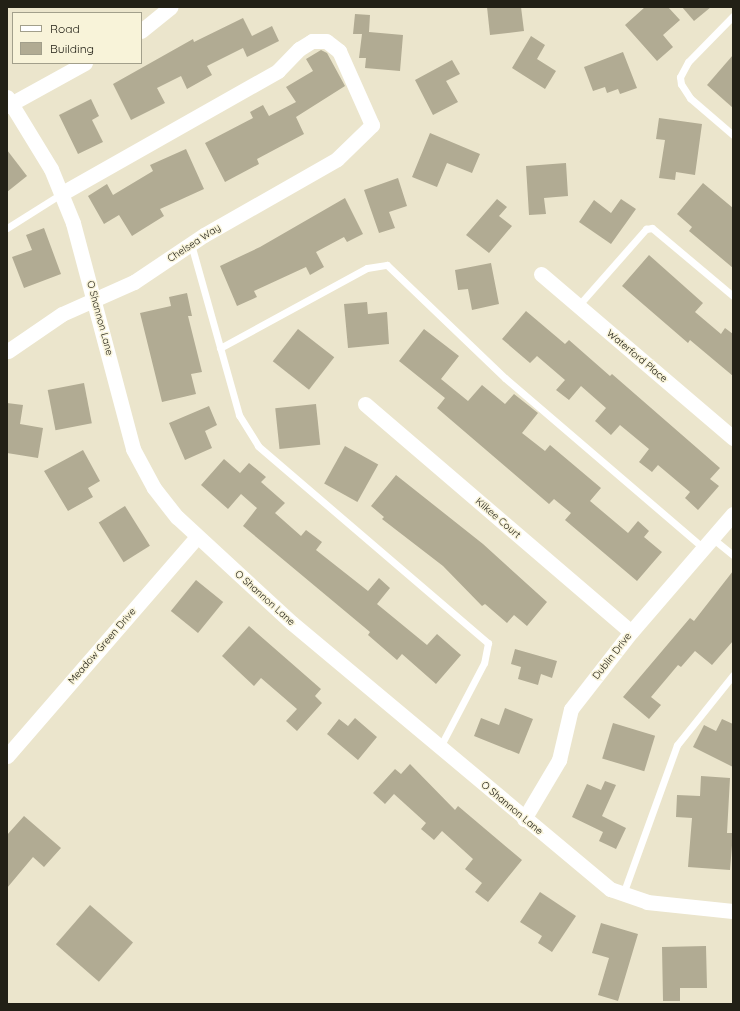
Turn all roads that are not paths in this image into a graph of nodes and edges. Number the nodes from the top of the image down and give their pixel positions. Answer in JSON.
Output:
{"nodes":[{"id":1,"x":171,"y":7,"type":"edge"},
{"id":2,"x":733,"y":16,"type":"edge"},
{"id":3,"x":142,"y":30,"type":"edge"},
{"id":4,"x":83,"y":64,"type":"edge"},
{"id":5,"x":8,"y":102,"type":"edge"},
{"id":6,"x":733,"y":135,"type":"edge"},
{"id":7,"x":61,"y":194,"type":"junction"},
{"id":8,"x":7,"y":228,"type":"edge"},
{"id":9,"x":191,"y":244,"type":"junction"},
{"id":10,"x":541,"y":274,"type":"dead end"},
{"id":11,"x":733,"y":296,"type":"edge"},
{"id":12,"x":96,"y":299,"type":"junction"},
{"id":13,"x":578,"y":306,"type":"junction"},
{"id":14,"x":220,"y":348,"type":"junction"},
{"id":15,"x":8,"y":351,"type":"dead end"},
{"id":16,"x":365,"y":404,"type":"dead end"},
{"id":17,"x":733,"y":438,"type":"edge"},
{"id":18,"x":733,"y":514,"type":"edge"},
{"id":19,"x":197,"y":537,"type":"junction"},
{"id":20,"x":708,"y":543,"type":"junction"},
{"id":21,"x":733,"y":556,"type":"edge"},
{"id":22,"x":631,"y":632,"type":"junction"},
{"id":23,"x":733,"y":675,"type":"edge"},
{"id":24,"x":440,"y":747,"type":"junction"},
{"id":25,"x":7,"y":756,"type":"edge"},
{"id":26,"x":524,"y":819,"type":"junction"},
{"id":27,"x":623,"y":895,"type":"junction"},
{"id":28,"x":733,"y":911,"type":"edge"}],
"edges":[{"from":1,"to":3,"type":"street"},
{"from":2,"to":6,"type":"lane"},
{"from":4,"to":5,"type":"street"},
{"from":5,"to":7,"type":"street","name":"O Shannon Lane"},
{"from":7,"to":8,"type":"lane"},
{"from":7,"to":9,"type":"street","name":"Chelsea Way"},
{"from":7,"to":12,"type":"street","name":"O Shannon Lane"},
{"from":9,"to":12,"type":"street","name":"Chelsea Way"},
{"from":9,"to":14,"type":"lane"},
{"from":10,"to":13,"type":"street","name":"Waterford Place"},
{"from":11,"to":13,"type":"lane"},
{"from":12,"to":15,"type":"street","name":"Chelsea Way"},
{"from":12,"to":19,"type":"street","name":"O Shannon Lane"},
{"from":13,"to":17,"type":"street","name":"Waterford Place"},
{"from":14,"to":20,"type":"lane"},
{"from":14,"to":24,"type":"lane"},
{"from":16,"to":22,"type":"street","name":"Kilkee Court"},
{"from":18,"to":20,"type":"street","name":"Dublin Drive"},
{"from":19,"to":24,"type":"street","name":"O Shannon Lane"},
{"from":19,"to":25,"type":"street","name":"Meadow Green Drive"},
{"from":20,"to":21,"type":"lane"},
{"from":20,"to":22,"type":"street","name":"Dublin Drive"},
{"from":22,"to":26,"type":"street","name":"Dublin Drive"},
{"from":23,"to":27,"type":"lane"},
{"from":24,"to":26,"type":"street","name":"O Shannon Lane"},
{"from":26,"to":27,"type":"street","name":"O Shannon Lane"},
{"from":27,"to":28,"type":"street","name":"O Shannon Lane"}]}
